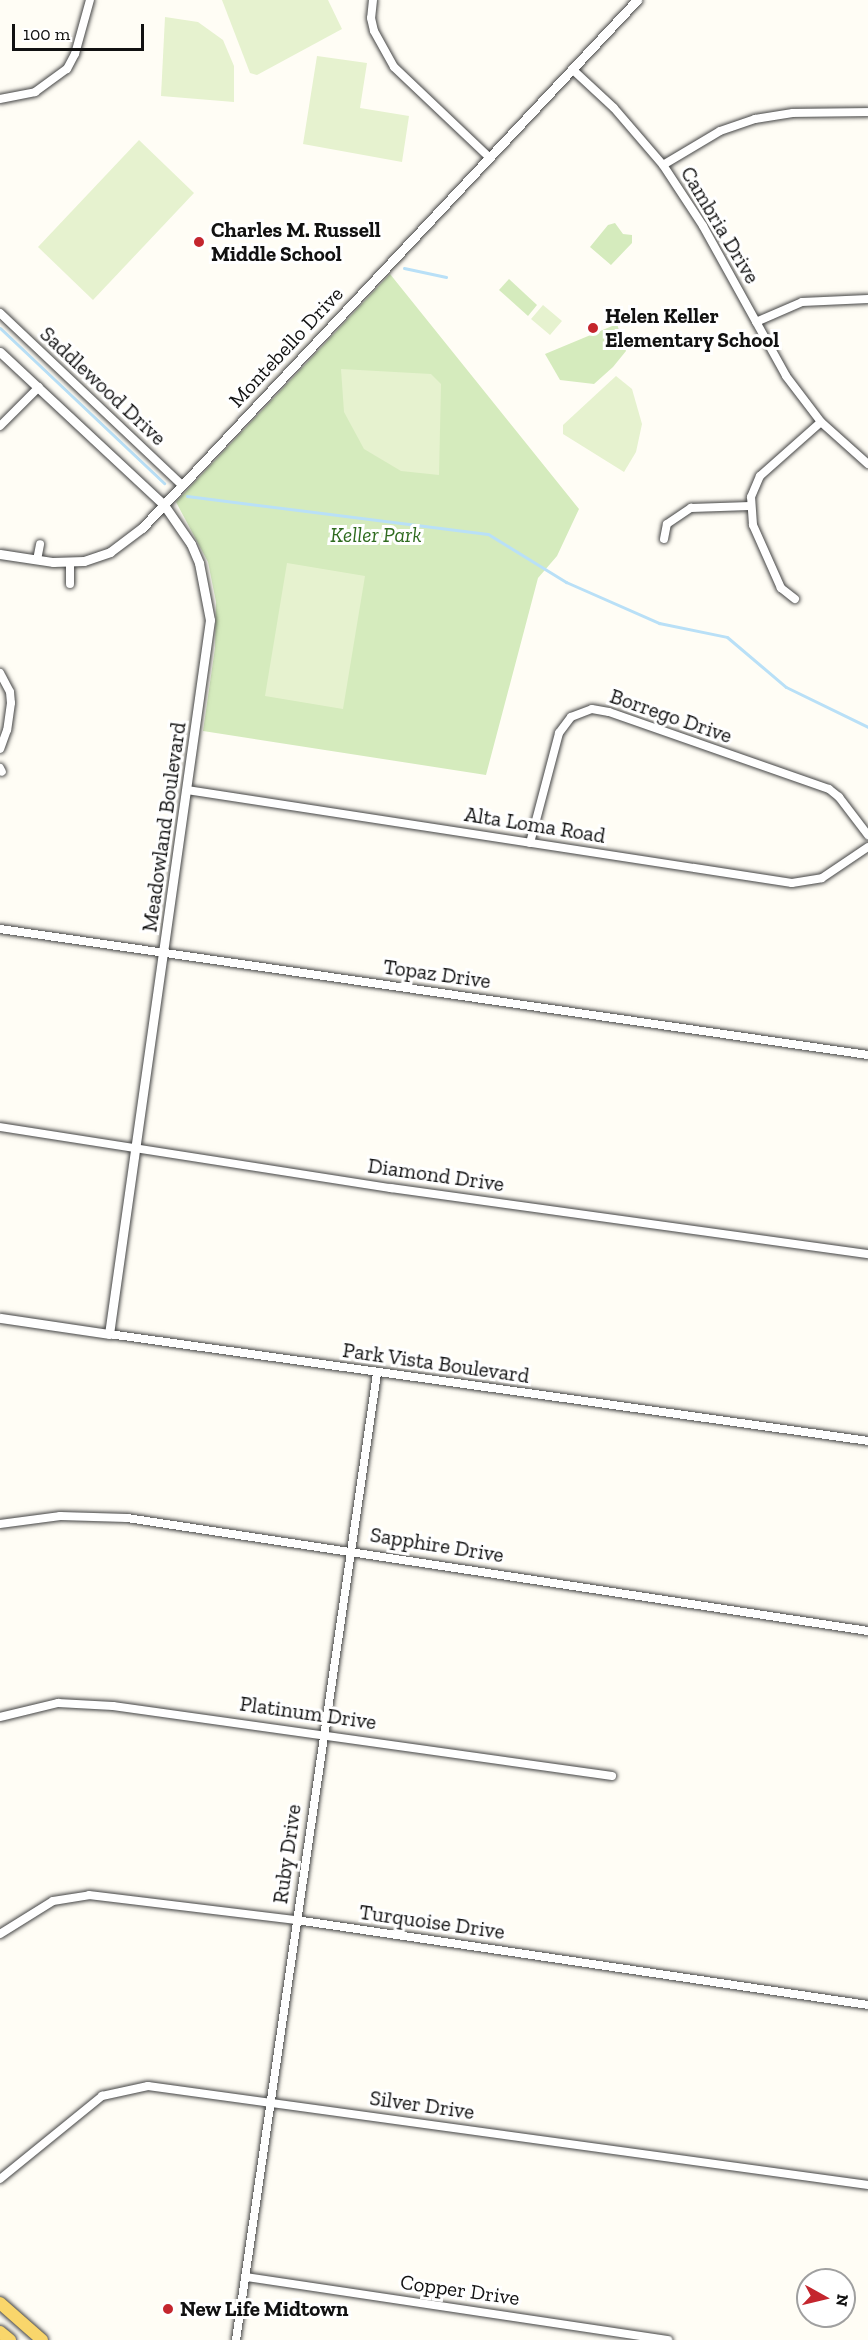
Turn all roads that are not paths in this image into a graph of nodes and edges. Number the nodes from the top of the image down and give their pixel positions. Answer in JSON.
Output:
{"nodes":[{"id":1,"x":90,"y":0,"type":"edge"},
{"id":2,"x":373,"y":0,"type":"edge"},
{"id":3,"x":637,"y":0,"type":"edge"},
{"id":4,"x":572,"y":69,"type":"junction"},
{"id":5,"x":0,"y":99,"type":"edge"},
{"id":6,"x":868,"y":112,"type":"edge"},
{"id":7,"x":489,"y":157,"type":"junction"},
{"id":8,"x":663,"y":165,"type":"junction"},
{"id":9,"x":868,"y":299,"type":"edge"},
{"id":10,"x":0,"y":313,"type":"edge"},
{"id":11,"x":756,"y":322,"type":"junction"},
{"id":12,"x":0,"y":352,"type":"edge"},
{"id":13,"x":39,"y":387,"type":"junction"},
{"id":14,"x":820,"y":422,"type":"junction"},
{"id":15,"x":0,"y":426,"type":"edge"},
{"id":16,"x":868,"y":464,"type":"edge"},
{"id":17,"x":182,"y":485,"type":"junction"},
{"id":18,"x":164,"y":505,"type":"junction"},
{"id":19,"x":750,"y":506,"type":"junction"},
{"id":20,"x":663,"y":539,"type":"dead end"},
{"id":21,"x":40,"y":544,"type":"dead end"},
{"id":22,"x":0,"y":554,"type":"edge"},
{"id":23,"x":37,"y":560,"type":"junction"},
{"id":24,"x":70,"y":563,"type":"junction"},
{"id":25,"x":70,"y":584,"type":"dead end"},
{"id":26,"x":795,"y":599,"type":"dead end"},
{"id":27,"x":0,"y":673,"type":"edge"},
{"id":28,"x":0,"y":749,"type":"edge"},
{"id":29,"x":187,"y":790,"type":"junction"},
{"id":30,"x":868,"y":835,"type":"edge"},
{"id":31,"x":530,"y":843,"type":"junction"},
{"id":32,"x":868,"y":847,"type":"edge"},
{"id":33,"x":0,"y":929,"type":"edge"},
{"id":34,"x":164,"y":953,"type":"junction"},
{"id":35,"x":868,"y":1055,"type":"edge"},
{"id":36,"x":0,"y":1126,"type":"edge"},
{"id":37,"x":136,"y":1146,"type":"junction"},
{"id":38,"x":868,"y":1254,"type":"edge"},
{"id":39,"x":0,"y":1318,"type":"edge"},
{"id":40,"x":109,"y":1334,"type":"junction"},
{"id":41,"x":377,"y":1373,"type":"junction"},
{"id":42,"x":868,"y":1441,"type":"edge"},
{"id":43,"x":0,"y":1524,"type":"edge"},
{"id":44,"x":350,"y":1550,"type":"junction"},
{"id":45,"x":868,"y":1630,"type":"edge"},
{"id":46,"x":0,"y":1717,"type":"edge"},
{"id":47,"x":322,"y":1732,"type":"junction"},
{"id":48,"x":612,"y":1776,"type":"dead end"},
{"id":49,"x":296,"y":1920,"type":"junction"},
{"id":50,"x":0,"y":1934,"type":"edge"},
{"id":51,"x":868,"y":2006,"type":"edge"},
{"id":52,"x":271,"y":2101,"type":"junction"},
{"id":53,"x":0,"y":2179,"type":"edge"},
{"id":54,"x":868,"y":2185,"type":"edge"},
{"id":55,"x":246,"y":2277,"type":"junction"},
{"id":56,"x":0,"y":2303,"type":"edge"},
{"id":57,"x":0,"y":2332,"type":"edge"},
{"id":58,"x":10,"y":2340,"type":"edge"},
{"id":59,"x":42,"y":2340,"type":"edge"},
{"id":60,"x":236,"y":2340,"type":"edge"},
{"id":61,"x":668,"y":2340,"type":"edge"}],
"edges":[{"from":1,"to":5,"type":"street"},
{"from":2,"to":7,"type":"street"},
{"from":3,"to":4,"type":"street","name":"Montebello Drive"},
{"from":4,"to":7,"type":"street","name":"Montebello Drive"},
{"from":4,"to":8,"type":"street","name":"Cambria Drive"},
{"from":6,"to":8,"type":"street"},
{"from":7,"to":17,"type":"street","name":"Montebello Drive"},
{"from":8,"to":11,"type":"street","name":"Cambria Drive"},
{"from":9,"to":11,"type":"street"},
{"from":10,"to":17,"type":"street","name":"Saddlewood Drive"},
{"from":11,"to":14,"type":"street","name":"Cambria Drive"},
{"from":12,"to":13,"type":"street","name":"Meadowland Boulevard"},
{"from":13,"to":15,"type":"street"},
{"from":13,"to":18,"type":"street","name":"Meadowland Boulevard"},
{"from":14,"to":16,"type":"street","name":"Cambria Drive"},
{"from":14,"to":19,"type":"street"},
{"from":17,"to":18,"type":"street","name":"Montebello Drive"},
{"from":18,"to":24,"type":"street","name":"Montebello Drive"},
{"from":18,"to":29,"type":"street","name":"Meadowland Boulevard"},
{"from":19,"to":20,"type":"street"},
{"from":19,"to":26,"type":"street"},
{"from":21,"to":23,"type":"street"},
{"from":22,"to":23,"type":"street","name":"Montebello Drive"},
{"from":23,"to":24,"type":"street","name":"Montebello Drive"},
{"from":24,"to":25,"type":"street"},
{"from":27,"to":28,"type":"street"},
{"from":29,"to":31,"type":"street","name":"Alta Loma Road"},
{"from":29,"to":34,"type":"street","name":"Meadowland Boulevard"},
{"from":30,"to":31,"type":"street","name":"Borrego Drive"},
{"from":31,"to":32,"type":"street","name":"Alta Loma Road"},
{"from":33,"to":34,"type":"street","name":"Topaz Drive"},
{"from":34,"to":35,"type":"street","name":"Topaz Drive"},
{"from":34,"to":37,"type":"street","name":"Meadowland Boulevard"},
{"from":36,"to":37,"type":"street","name":"Diamond Drive"},
{"from":37,"to":38,"type":"street","name":"Diamond Drive"},
{"from":37,"to":40,"type":"street","name":"Meadowland Boulevard"},
{"from":39,"to":40,"type":"street","name":"Park Vista Boulevard"},
{"from":40,"to":41,"type":"street","name":"Park Vista Boulevard"},
{"from":41,"to":42,"type":"street","name":"Park Vista Boulevard"},
{"from":41,"to":44,"type":"street","name":"Ruby Drive"},
{"from":43,"to":44,"type":"street","name":"Sapphire Drive"},
{"from":44,"to":45,"type":"street","name":"Sapphire Drive"},
{"from":44,"to":47,"type":"street","name":"Ruby Drive"},
{"from":46,"to":47,"type":"street","name":"Platinum Drive"},
{"from":47,"to":48,"type":"street","name":"Platinum Drive"},
{"from":47,"to":49,"type":"street","name":"Ruby Drive"},
{"from":49,"to":50,"type":"street","name":"Turquoise Drive"},
{"from":49,"to":51,"type":"street","name":"Turquoise Drive"},
{"from":49,"to":52,"type":"street","name":"Ruby Drive"},
{"from":52,"to":53,"type":"street","name":"Silver Drive"},
{"from":52,"to":54,"type":"street","name":"Silver Drive"},
{"from":52,"to":55,"type":"street","name":"Ruby Drive"},
{"from":55,"to":60,"type":"street","name":"Ruby Drive"},
{"from":55,"to":61,"type":"street","name":"Copper Drive"},
{"from":56,"to":59,"type":"main road"},
{"from":57,"to":58,"type":"main road"}]}
